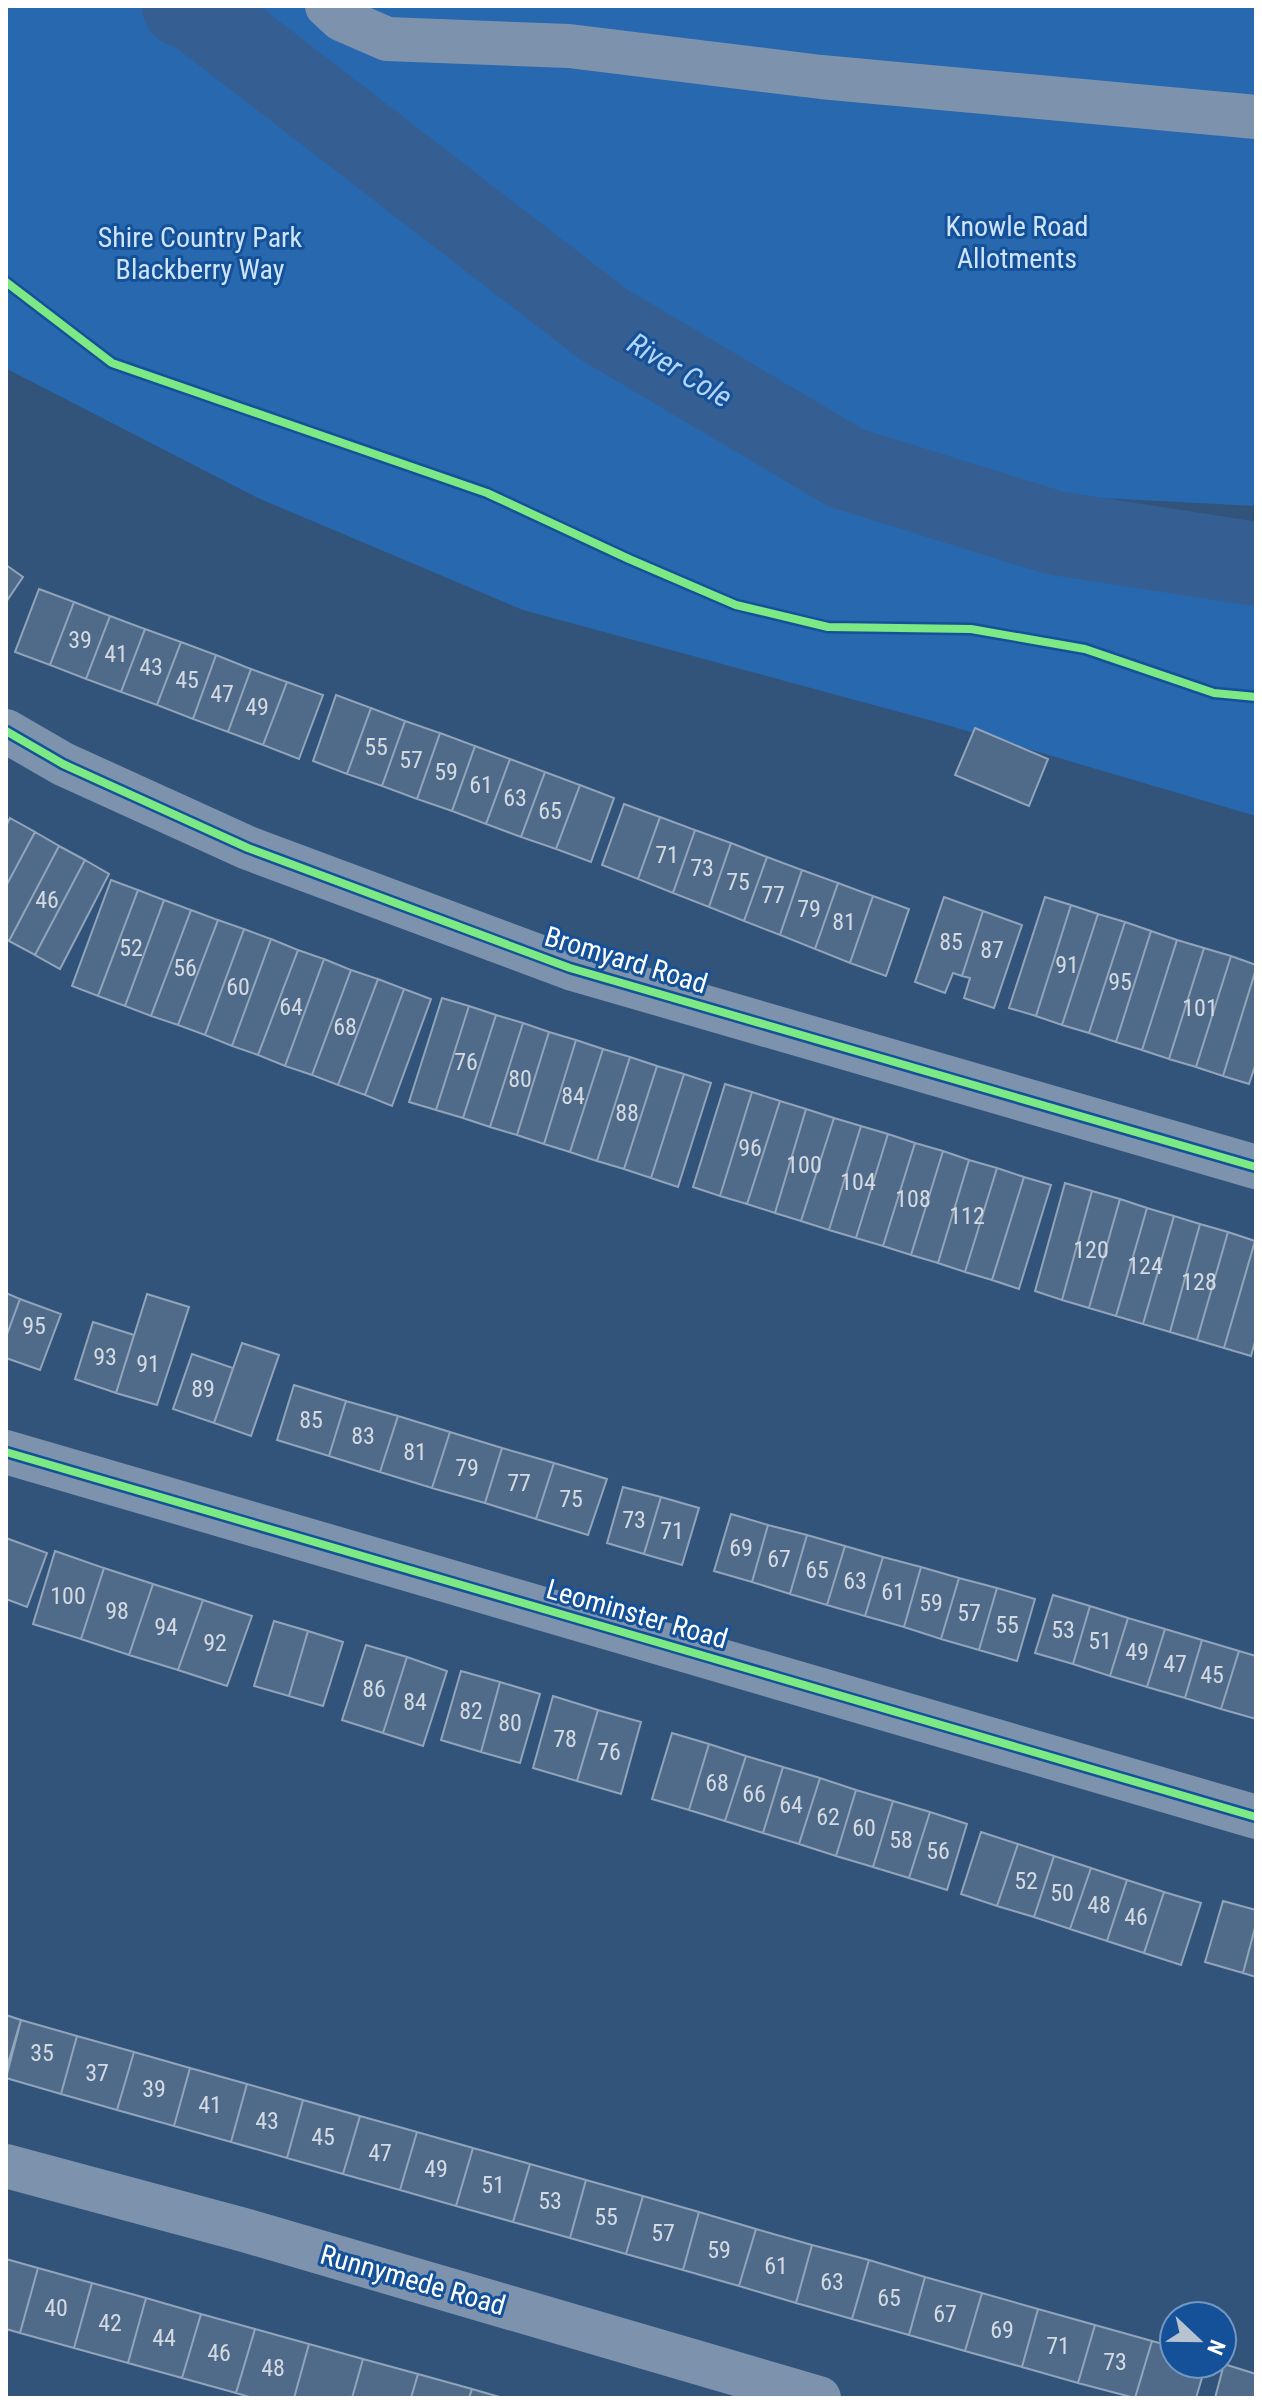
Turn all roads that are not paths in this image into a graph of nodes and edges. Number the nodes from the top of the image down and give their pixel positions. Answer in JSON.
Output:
{"nodes":[{"id":1,"x":327,"y":6,"type":"edge"},
{"id":2,"x":1256,"y":117,"type":"edge"},
{"id":3,"x":6,"y":731,"type":"edge"},
{"id":4,"x":1256,"y":1167,"type":"edge"},
{"id":5,"x":6,"y":1452,"type":"edge"},
{"id":6,"x":1256,"y":1817,"type":"edge"},
{"id":7,"x":6,"y":2166,"type":"edge"},
{"id":8,"x":819,"y":2398,"type":"edge"}],
"edges":[{"from":1,"to":2,"type":"street"},
{"from":3,"to":4,"type":"street","name":"Bromyard Road"},
{"from":5,"to":6,"type":"street","name":"Leominster Road"},
{"from":7,"to":8,"type":"street","name":"Runnymede Road"}]}
